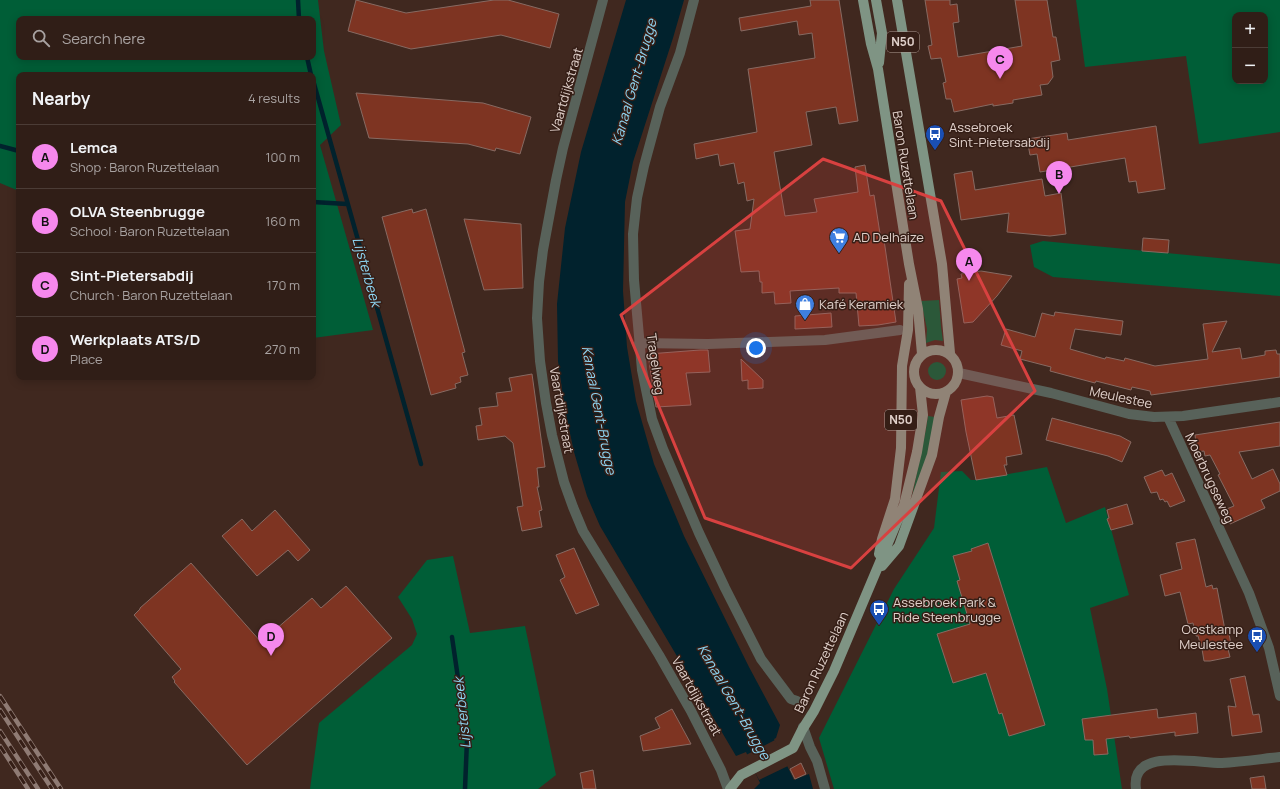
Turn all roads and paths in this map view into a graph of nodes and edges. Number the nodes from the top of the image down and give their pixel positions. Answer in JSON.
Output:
{"nodes":[{"id":1,"x":603,"y":0,"type":"edge"},
{"id":2,"x":694,"y":0,"type":"edge"},
{"id":3,"x":864,"y":0,"type":"edge"},
{"id":4,"x":876,"y":0,"type":"edge"},
{"id":5,"x":897,"y":0,"type":"edge"},
{"id":6,"x":878,"y":69,"type":"junction"},
{"id":7,"x":909,"y":264,"type":"junction"},
{"id":8,"x":900,"y":330,"type":"dead end"},
{"id":9,"x":639,"y":343,"type":"junction"},
{"id":10,"x":950,"y":353,"type":"junction"},
{"id":11,"x":922,"y":354,"type":"junction"},
{"id":12,"x":959,"y":373,"type":"junction"},
{"id":13,"x":920,"y":387,"type":"junction"},
{"id":14,"x":946,"y":392,"type":"junction"},
{"id":15,"x":1280,"y":402,"type":"edge"},
{"id":16,"x":1168,"y":417,"type":"junction"},
{"id":17,"x":876,"y":574,"type":"junction"},
{"id":18,"x":1280,"y":696,"type":"edge"},
{"id":19,"x":797,"y":701,"type":"dead end"},
{"id":20,"x":803,"y":727,"type":"junction"},
{"id":21,"x":1280,"y":757,"type":"edge"},
{"id":22,"x":729,"y":789,"type":"edge"},
{"id":23,"x":825,"y":789,"type":"edge"},
{"id":24,"x":1136,"y":789,"type":"edge"}],
"edges":[{"from":1,"to":22,"type":"street","name":"Vaartdijkstraat"},
{"from":2,"to":9,"type":"street","name":"Tragelweg"},
{"from":3,"to":6,"type":"main road","name":"Baron Ruzettelaan","number":"N50"},
{"from":4,"to":6,"type":"main road","name":"Baron Ruzettelaan","number":"N50"},
{"from":5,"to":10,"type":"main road","name":"Baron Ruzettelaan","number":"N50"},
{"from":6,"to":7,"type":"main road","name":"Baron Ruzettelaan","number":"N50"},
{"from":7,"to":11,"type":"main road","name":"Baron Ruzettelaan","number":"N50"},
{"from":7,"to":17,"type":"main road","name":"Baron Ruzettelaan","number":"N50"},
{"from":8,"to":9,"type":"street"},
{"from":9,"to":19,"type":"street","name":"Tragelweg"},
{"from":10,"to":11,"type":"main road"},
{"from":10,"to":12,"type":"main road","number":"N50"},
{"from":11,"to":13,"type":"main road","number":"N50"},
{"from":12,"to":14,"type":"main road","number":"N50"},
{"from":12,"to":16,"type":"street","name":"Meulestee"},
{"from":13,"to":14,"type":"main road"},
{"from":13,"to":17,"type":"main road","name":"Baron Ruzettelaan","number":"N50"},
{"from":14,"to":17,"type":"main road","name":"Baron Ruzettelaan","number":"N50"},
{"from":15,"to":16,"type":"street","name":"Meulestee"},
{"from":16,"to":18,"type":"street","name":"Moerbrugseweg"},
{"from":17,"to":20,"type":"main road","name":"Baron Ruzettelaan","number":"N50"},
{"from":20,"to":22,"type":"main road","name":"Baron Ruzettelaan","number":"N50"},
{"from":20,"to":23,"type":"street"},
{"from":21,"to":24,"type":"street"}]}
